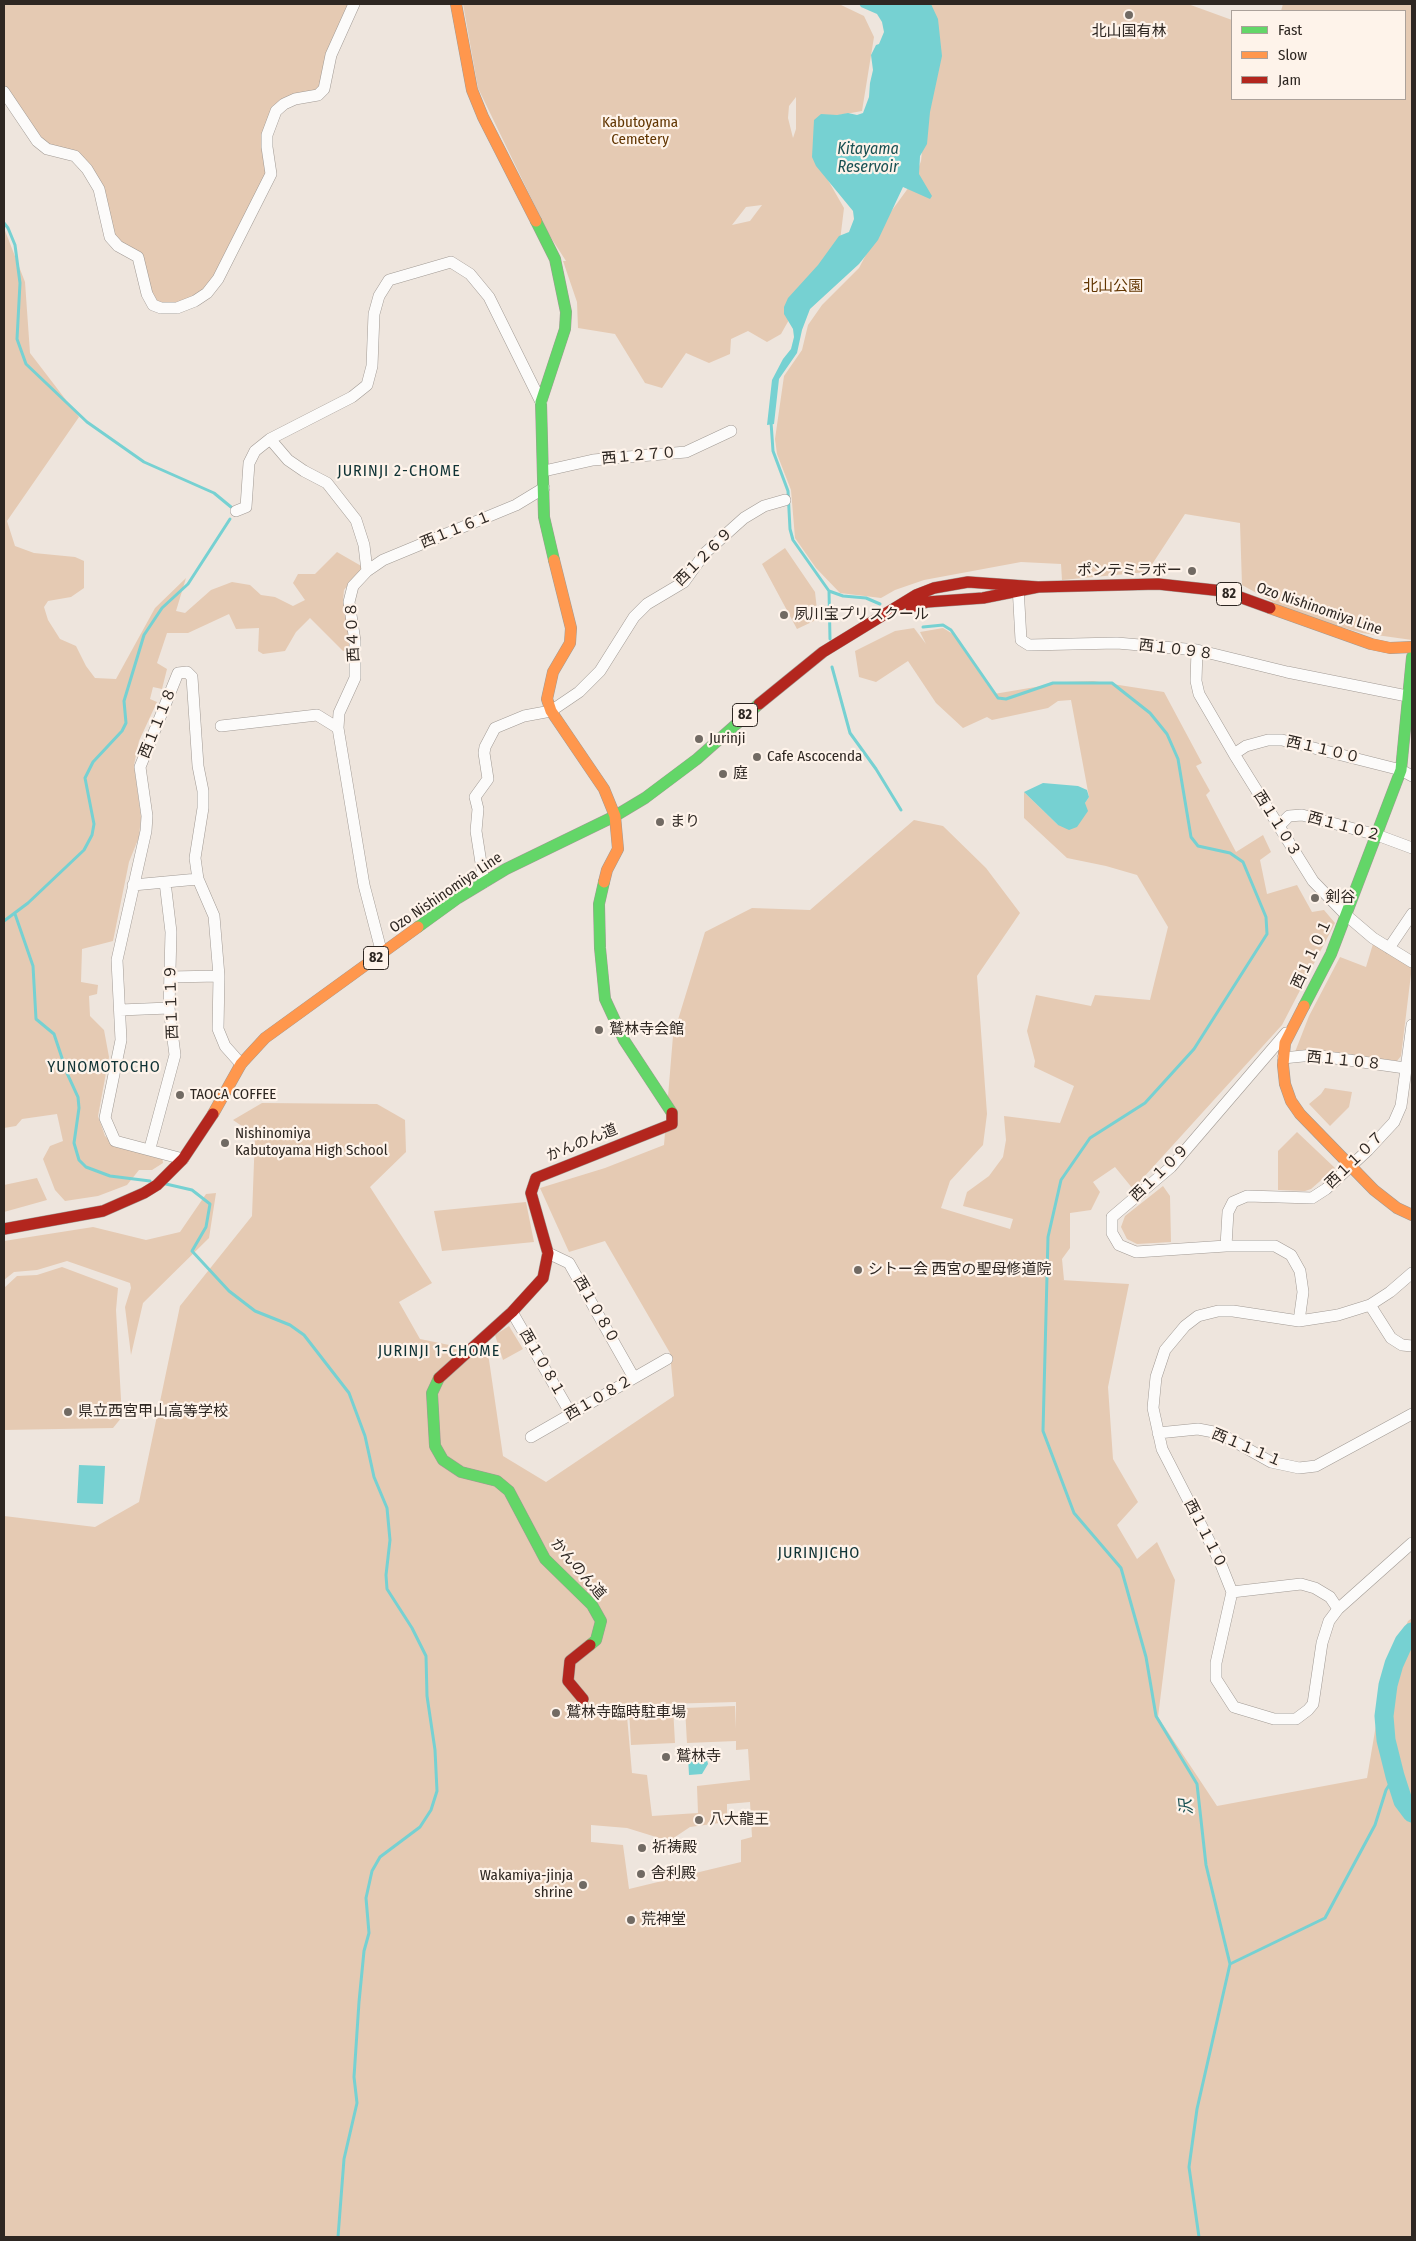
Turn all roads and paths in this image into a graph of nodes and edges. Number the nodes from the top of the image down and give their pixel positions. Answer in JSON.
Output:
{"nodes":[{"id":1,"x":354,"y":4,"type":"edge"},
{"id":2,"x":456,"y":4,"type":"edge"},
{"id":3,"x":4,"y":92,"type":"edge"},
{"id":4,"x":541,"y":402,"type":"junction"},
{"id":5,"x":731,"y":431,"type":"dead end"},
{"id":6,"x":270,"y":439,"type":"junction"},
{"id":7,"x":544,"y":471,"type":"junction"},
{"id":8,"x":544,"y":488,"type":"junction"},
{"id":9,"x":785,"y":500,"type":"dead end"},
{"id":10,"x":236,"y":511,"type":"dead end"},
{"id":11,"x":367,"y":571,"type":"junction"},
{"id":12,"x":1018,"y":588,"type":"junction"},
{"id":13,"x":880,"y":619,"type":"junction"},
{"id":14,"x":1412,"y":647,"type":"edge"},
{"id":15,"x":1197,"y":650,"type":"junction"},
{"id":16,"x":1412,"y":657,"type":"edge"},
{"id":17,"x":1410,"y":697,"type":"edge"},
{"id":18,"x":551,"y":711,"type":"junction"},
{"id":19,"x":221,"y":726,"type":"dead end"},
{"id":20,"x":338,"y":728,"type":"junction"},
{"id":21,"x":1234,"y":754,"type":"junction"},
{"id":22,"x":1401,"y":770,"type":"junction"},
{"id":23,"x":1412,"y":776,"type":"edge"},
{"id":24,"x":615,"y":816,"type":"junction"},
{"id":25,"x":1279,"y":826,"type":"junction"},
{"id":26,"x":1377,"y":835,"type":"junction"},
{"id":27,"x":1412,"y":848,"type":"edge"},
{"id":28,"x":198,"y":879,"type":"junction"},
{"id":29,"x":165,"y":882,"type":"junction"},
{"id":30,"x":484,"y":882,"type":"junction"},
{"id":31,"x":133,"y":885,"type":"junction"},
{"id":32,"x":1412,"y":914,"type":"edge"},
{"id":33,"x":1346,"y":915,"type":"junction"},
{"id":34,"x":1389,"y":948,"type":"junction"},
{"id":35,"x":382,"y":954,"type":"junction"},
{"id":36,"x":1412,"y":962,"type":"edge"},
{"id":37,"x":219,"y":976,"type":"junction"},
{"id":38,"x":170,"y":977,"type":"junction"},
{"id":39,"x":170,"y":1008,"type":"junction"},
{"id":40,"x":120,"y":1010,"type":"junction"},
{"id":41,"x":1295,"y":1022,"type":"junction"},
{"id":42,"x":1412,"y":1025,"type":"edge"},
{"id":43,"x":1283,"y":1058,"type":"junction"},
{"id":44,"x":241,"y":1064,"type":"junction"},
{"id":45,"x":1405,"y":1068,"type":"junction"},
{"id":46,"x":150,"y":1148,"type":"junction"},
{"id":47,"x":183,"y":1159,"type":"junction"},
{"id":48,"x":1350,"y":1166,"type":"junction"},
{"id":49,"x":1412,"y":1215,"type":"edge"},
{"id":50,"x":4,"y":1229,"type":"edge"},
{"id":51,"x":1226,"y":1246,"type":"junction"},
{"id":52,"x":548,"y":1253,"type":"junction"},
{"id":53,"x":1412,"y":1273,"type":"edge"},
{"id":54,"x":1370,"y":1305,"type":"junction"},
{"id":55,"x":512,"y":1312,"type":"junction"},
{"id":56,"x":1299,"y":1321,"type":"junction"},
{"id":57,"x":1412,"y":1346,"type":"edge"},
{"id":58,"x":667,"y":1359,"type":"dead end"},
{"id":59,"x":634,"y":1378,"type":"junction"},
{"id":60,"x":571,"y":1414,"type":"junction"},
{"id":61,"x":1412,"y":1414,"type":"edge"},
{"id":62,"x":1158,"y":1432,"type":"junction"},
{"id":63,"x":531,"y":1437,"type":"dead end"},
{"id":64,"x":1412,"y":1543,"type":"edge"},
{"id":65,"x":1232,"y":1592,"type":"junction"},
{"id":66,"x":1338,"y":1609,"type":"junction"},
{"id":67,"x":583,"y":1699,"type":"dead end"}],
"edges":[{"from":1,"to":3,"type":"street"},
{"from":2,"to":4,"type":"street"},
{"from":4,"to":6,"type":"street"},
{"from":4,"to":7,"type":"street"},
{"from":5,"to":7,"type":"street","name":"西１２７０"},
{"from":6,"to":10,"type":"street"},
{"from":6,"to":11,"type":"street"},
{"from":7,"to":8,"type":"street"},
{"from":8,"to":11,"type":"street","name":"西１１６１"},
{"from":8,"to":18,"type":"street"},
{"from":9,"to":18,"type":"street","name":"西１２６９"},
{"from":11,"to":20,"type":"street","name":"西４０８"},
{"from":12,"to":13,"type":"street","name":"Ozo Nishinomiya Line","number":"82"},
{"from":12,"to":13,"type":"street","name":"Ozo Nishinomiya Line","number":"82"},
{"from":12,"to":14,"type":"street","name":"Ozo Nishinomiya Line","number":"82"},
{"from":12,"to":15,"type":"street","name":"西１０９８"},
{"from":13,"to":24,"type":"street","name":"Ozo Nishinomiya Line","number":"82"},
{"from":15,"to":17,"type":"street","name":"西１０９８"},
{"from":15,"to":21,"type":"street","name":"西１１０３"},
{"from":16,"to":17,"type":"street","name":"西１１０１"},
{"from":17,"to":22,"type":"street","name":"西１１０１"},
{"from":18,"to":24,"type":"street"},
{"from":18,"to":30,"type":"street"},
{"from":19,"to":20,"type":"street"},
{"from":20,"to":35,"type":"street","name":"西４０８"},
{"from":21,"to":22,"type":"street","name":"西１１００"},
{"from":21,"to":25,"type":"street","name":"西１１０３"},
{"from":22,"to":23,"type":"street","name":"西１１００"},
{"from":22,"to":26,"type":"street","name":"西１１０１"},
{"from":24,"to":30,"type":"street","name":"Ozo Nishinomiya Line","number":"82"},
{"from":24,"to":52,"type":"street","name":"かんのん道"},
{"from":25,"to":26,"type":"street","name":"西１１０２"},
{"from":25,"to":33,"type":"street","name":"西１１０３"},
{"from":26,"to":27,"type":"street","name":"西１１０２"},
{"from":26,"to":33,"type":"street","name":"西１１０１"},
{"from":28,"to":29,"type":"street"},
{"from":28,"to":31,"type":"street","name":"西１１１８"},
{"from":28,"to":37,"type":"street","name":"西１１１８"},
{"from":29,"to":31,"type":"street"},
{"from":29,"to":38,"type":"street","name":"西１１１９"},
{"from":30,"to":35,"type":"street","name":"Ozo Nishinomiya Line","number":"82"},
{"from":31,"to":40,"type":"street","name":"西１１１８"},
{"from":32,"to":34,"type":"street"},
{"from":33,"to":34,"type":"street","name":"西１１０３"},
{"from":33,"to":41,"type":"street","name":"西１１０１"},
{"from":34,"to":36,"type":"street","name":"西１１０３"},
{"from":35,"to":44,"type":"street","name":"Ozo Nishinomiya Line","number":"82"},
{"from":37,"to":38,"type":"street"},
{"from":37,"to":44,"type":"street","name":"西１１１８"},
{"from":38,"to":39,"type":"street","name":"西１１１９"},
{"from":39,"to":40,"type":"street"},
{"from":39,"to":46,"type":"street","name":"西１１１９"},
{"from":40,"to":46,"type":"street","name":"西１１１８"},
{"from":41,"to":43,"type":"street","name":"西１１０１"},
{"from":41,"to":51,"type":"street","name":"西１１０９"},
{"from":42,"to":45,"type":"street","name":"西１１０７"},
{"from":43,"to":45,"type":"street","name":"西１１０８"},
{"from":43,"to":48,"type":"street","name":"西１１０１"},
{"from":44,"to":47,"type":"street","name":"Ozo Nishinomiya Line","number":"82"},
{"from":45,"to":48,"type":"street","name":"西１１０７"},
{"from":46,"to":47,"type":"street","name":"西１１１８"},
{"from":47,"to":50,"type":"street","name":"Ozo Nishinomiya Line","number":"82"},
{"from":48,"to":49,"type":"street","name":"西１１０１"},
{"from":48,"to":51,"type":"street","name":"西１１０７"},
{"from":51,"to":56,"type":"street"},
{"from":52,"to":55,"type":"street","name":"かんのん道"},
{"from":52,"to":59,"type":"street","name":"西１０８０"},
{"from":53,"to":54,"type":"street","name":"西１１１０"},
{"from":54,"to":56,"type":"street","name":"西１１１０"},
{"from":54,"to":57,"type":"street"},
{"from":55,"to":60,"type":"street","name":"西１０８１"},
{"from":55,"to":67,"type":"street","name":"かんのん道"},
{"from":56,"to":62,"type":"street","name":"西１１１０"},
{"from":58,"to":59,"type":"street","name":"西１０８２"},
{"from":59,"to":60,"type":"street","name":"西１０８２"},
{"from":60,"to":63,"type":"street","name":"西１０８２"},
{"from":61,"to":62,"type":"street","name":"西１１１１"},
{"from":62,"to":65,"type":"street","name":"西１１１０"},
{"from":64,"to":66,"type":"street"},
{"from":65,"to":66,"type":"street"},
{"from":65,"to":66,"type":"street"}]}
